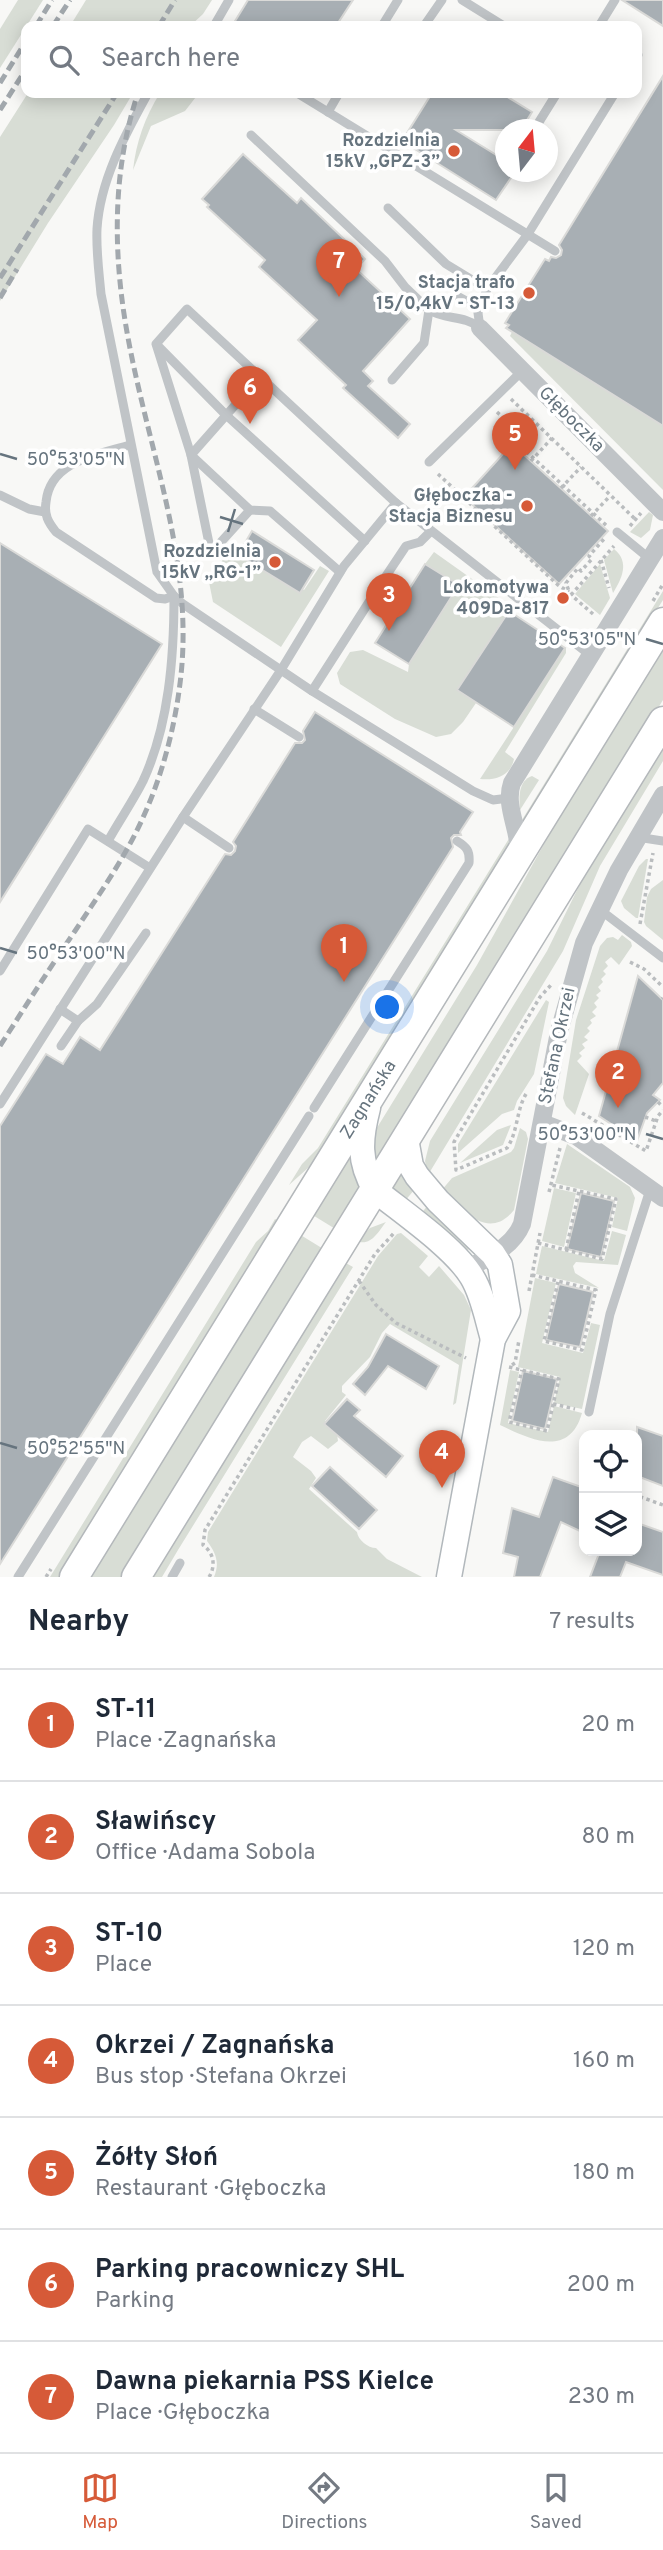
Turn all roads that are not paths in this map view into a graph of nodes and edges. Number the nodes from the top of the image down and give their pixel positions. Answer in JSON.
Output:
{"nodes":[{"id":1,"x":229,"y":0,"type":"edge"},
{"id":2,"x":398,"y":0,"type":"edge"},
{"id":3,"x":442,"y":0,"type":"edge"},
{"id":4,"x":462,"y":0,"type":"edge"},
{"id":5,"x":615,"y":0,"type":"edge"},
{"id":6,"x":217,"y":21,"type":"edge"},
{"id":7,"x":385,"y":21,"type":"edge"},
{"id":8,"x":428,"y":21,"type":"edge"},
{"id":9,"x":496,"y":21,"type":"edge"},
{"id":10,"x":602,"y":21,"type":"edge"},
{"id":11,"x":145,"y":98,"type":"edge"},
{"id":12,"x":305,"y":98,"type":"edge"},
{"id":13,"x":337,"y":98,"type":"edge"},
{"id":14,"x":554,"y":98,"type":"edge"},
{"id":15,"x":612,"y":98,"type":"edge"},
{"id":16,"x":328,"y":112,"type":"junction"},
{"id":17,"x":541,"y":119,"type":"edge"},
{"id":18,"x":251,"y":135,"type":"dead end"},
{"id":19,"x":388,"y":208,"type":"dead end"},
{"id":20,"x":528,"y":234,"type":"junction"},
{"id":21,"x":555,"y":251,"type":"dead end"},
{"id":22,"x":487,"y":289,"type":"junction"},
{"id":23,"x":457,"y":296,"type":"dead end"},
{"id":24,"x":479,"y":308,"type":"junction"},
{"id":25,"x":429,"y":310,"type":"junction"},
{"id":26,"x":480,"y":328,"type":"junction"},
{"id":27,"x":156,"y":344,"type":"junction"},
{"id":28,"x":522,"y":371,"type":"junction"},
{"id":29,"x":260,"y":377,"type":"junction"},
{"id":30,"x":392,"y":380,"type":"dead end"},
{"id":31,"x":226,"y":415,"type":"junction"},
{"id":32,"x":130,"y":445,"type":"junction"},
{"id":33,"x":191,"y":454,"type":"junction"},
{"id":34,"x":429,"y":462,"type":"road end"},
{"id":35,"x":0,"y":495,"type":"edge"},
{"id":36,"x":396,"y":503,"type":"junction"},
{"id":37,"x":250,"y":510,"type":"junction"},
{"id":38,"x":45,"y":512,"type":"junction"},
{"id":39,"x":663,"y":512,"type":"edge"},
{"id":40,"x":431,"y":531,"type":"junction"},
{"id":41,"x":617,"y":532,"type":"dead end"},
{"id":42,"x":663,"y":538,"type":"edge"},
{"id":43,"x":365,"y":541,"type":"junction"},
{"id":44,"x":650,"y":559,"type":"junction"},
{"id":45,"x":340,"y":572,"type":"junction"},
{"id":46,"x":384,"y":579,"type":"dead end"},
{"id":47,"x":376,"y":591,"type":"dead end"},
{"id":48,"x":174,"y":596,"type":"junction"},
{"id":49,"x":663,"y":622,"type":"edge"},
{"id":50,"x":590,"y":655,"type":"junction"},
{"id":51,"x":281,"y":670,"type":"junction"},
{"id":52,"x":312,"y":691,"type":"junction"},
{"id":53,"x":254,"y":709,"type":"junction"},
{"id":54,"x":663,"y":721,"type":"edge"},
{"id":55,"x":299,"y":737,"type":"dead end"},
{"id":56,"x":663,"y":795,"type":"edge"},
{"id":57,"x":509,"y":798,"type":"junction"},
{"id":58,"x":183,"y":817,"type":"junction"},
{"id":59,"x":638,"y":837,"type":"junction"},
{"id":60,"x":108,"y":841,"type":"junction"},
{"id":61,"x":457,"y":841,"type":"dead end"},
{"id":62,"x":663,"y":841,"type":"edge"},
{"id":63,"x":229,"y":848,"type":"dead end"},
{"id":64,"x":517,"y":860,"type":"junction"},
{"id":65,"x":150,"y":868,"type":"junction"},
{"id":66,"x":599,"y":909,"type":"junction"},
{"id":67,"x":146,"y":933,"type":"dead end"},
{"id":68,"x":663,"y":958,"type":"edge"},
{"id":69,"x":0,"y":971,"type":"edge"},
{"id":70,"x":60,"y":1009,"type":"junction"},
{"id":71,"x":78,"y":1021,"type":"junction"},
{"id":72,"x":61,"y":1046,"type":"dead end"},
{"id":73,"x":371,"y":1097,"type":"junction"},
{"id":74,"x":0,"y":1104,"type":"edge"},
{"id":75,"x":542,"y":1124,"type":"junction"},
{"id":76,"x":406,"y":1139,"type":"junction"},
{"id":77,"x":375,"y":1189,"type":"junction"},
{"id":78,"x":657,"y":1194,"type":"edge"},
{"id":79,"x":493,"y":1254,"type":"junction"},
{"id":80,"x":467,"y":1269,"type":"junction"},
{"id":81,"x":493,"y":1339,"type":"junction"},
{"id":82,"x":586,"y":1411,"type":"road end"},
{"id":83,"x":180,"y":1563,"type":"dead end"},
{"id":84,"x":18,"y":1577,"type":"edge"},
{"id":85,"x":75,"y":1577,"type":"edge"},
{"id":86,"x":136,"y":1577,"type":"edge"},
{"id":87,"x":172,"y":1577,"type":"edge"},
{"id":88,"x":449,"y":1577,"type":"edge"}],
"edges":[{"from":1,"to":6,"type":"lane"},
{"from":2,"to":7,"type":"lane"},
{"from":3,"to":8,"type":"lane"},
{"from":4,"to":9,"type":"lane"},
{"from":5,"to":10,"type":"lane"},
{"from":11,"to":32,"type":"lane"},
{"from":12,"to":16,"type":"lane"},
{"from":13,"to":16,"type":"lane"},
{"from":14,"to":17,"type":"lane"},
{"from":15,"to":20,"type":"lane"},
{"from":16,"to":20,"type":"lane"},
{"from":18,"to":25,"type":"lane"},
{"from":19,"to":22,"type":"lane"},
{"from":20,"to":21,"type":"lane"},
{"from":20,"to":22,"type":"lane"},
{"from":22,"to":24,"type":"lane"},
{"from":23,"to":24,"type":"lane"},
{"from":24,"to":26,"type":"lane"},
{"from":25,"to":26,"type":"lane"},
{"from":25,"to":30,"type":"lane"},
{"from":26,"to":28,"type":"street","name":"Głęboczka"},
{"from":27,"to":29,"type":"lane"},
{"from":27,"to":31,"type":"lane"},
{"from":27,"to":33,"type":"lane"},
{"from":28,"to":34,"type":"lane"},
{"from":28,"to":39,"type":"street","name":"Głęboczka"},
{"from":29,"to":31,"type":"lane"},
{"from":29,"to":36,"type":"lane"},
{"from":31,"to":33,"type":"lane"},
{"from":31,"to":43,"type":"lane"},
{"from":32,"to":38,"type":"lane"},
{"from":32,"to":48,"type":"lane"},
{"from":33,"to":37,"type":"lane"},
{"from":33,"to":37,"type":"lane"},
{"from":35,"to":38,"type":"lane"},
{"from":36,"to":40,"type":"lane"},
{"from":36,"to":43,"type":"lane"},
{"from":37,"to":45,"type":"lane"},
{"from":38,"to":48,"type":"lane"},
{"from":40,"to":46,"type":"lane"},
{"from":40,"to":50,"type":"lane"},
{"from":41,"to":44,"type":"lane"},
{"from":42,"to":44,"type":"street"},
{"from":43,"to":45,"type":"lane"},
{"from":44,"to":50,"type":"street"},
{"from":45,"to":51,"type":"lane"},
{"from":47,"to":52,"type":"lane"},
{"from":48,"to":51,"type":"lane"},
{"from":48,"to":60,"type":"lane"},
{"from":49,"to":64,"type":"main road","name":"Zagnańska"},
{"from":50,"to":57,"type":"street"},
{"from":51,"to":52,"type":"lane"},
{"from":51,"to":53,"type":"lane"},
{"from":52,"to":57,"type":"lane"},
{"from":53,"to":55,"type":"lane"},
{"from":53,"to":58,"type":"lane"},
{"from":54,"to":76,"type":"main road"},
{"from":56,"to":59,"type":"street"},
{"from":57,"to":64,"type":"street"},
{"from":58,"to":63,"type":"lane"},
{"from":58,"to":65,"type":"lane"},
{"from":59,"to":62,"type":"lane"},
{"from":59,"to":66,"type":"street","name":"Stefana Okrzei"},
{"from":60,"to":65,"type":"lane"},
{"from":60,"to":69,"type":"lane"},
{"from":61,"to":84,"type":"lane"},
{"from":64,"to":73,"type":"main road","name":"Zagnańska"},
{"from":65,"to":70,"type":"lane"},
{"from":66,"to":68,"type":"lane"},
{"from":66,"to":75,"type":"street","name":"Stefana Okrzei"},
{"from":67,"to":71,"type":"lane"},
{"from":70,"to":71,"type":"lane"},
{"from":70,"to":74,"type":"lane"},
{"from":71,"to":72,"type":"lane"},
{"from":73,"to":77,"type":"street"},
{"from":73,"to":85,"type":"main road","name":"Zagnańska"},
{"from":75,"to":78,"type":"street"},
{"from":75,"to":79,"type":"street","name":"Stefana Okrzei"},
{"from":76,"to":77,"type":"main road"},
{"from":76,"to":79,"type":"street"},
{"from":77,"to":80,"type":"street"},
{"from":77,"to":86,"type":"main road"},
{"from":78,"to":82,"type":"lane"},
{"from":79,"to":80,"type":"street","name":"Stefana Okrzei"},
{"from":79,"to":81,"type":"street"},
{"from":80,"to":81,"type":"street"},
{"from":81,"to":88,"type":"street"},
{"from":83,"to":87,"type":"lane"}]}
